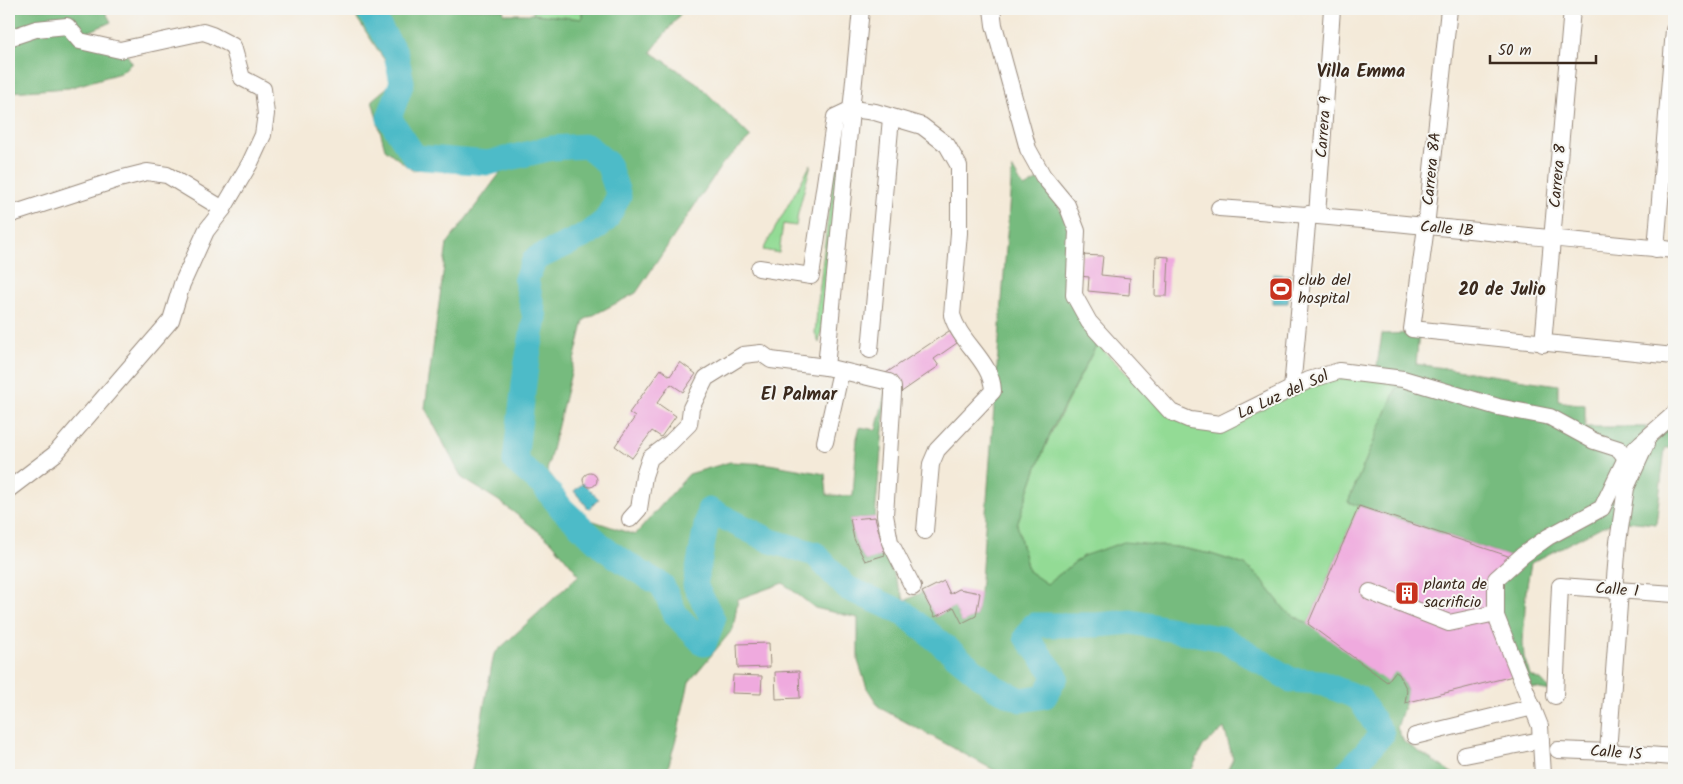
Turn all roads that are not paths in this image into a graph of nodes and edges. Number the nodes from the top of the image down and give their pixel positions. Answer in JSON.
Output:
{"nodes":[{"id":1,"x":861,"y":9,"type":"edge"},
{"id":2,"x":992,"y":9,"type":"edge"},
{"id":3,"x":1332,"y":9,"type":"edge"},
{"id":4,"x":1450,"y":9,"type":"edge"},
{"id":5,"x":1572,"y":9,"type":"edge"},
{"id":6,"x":1674,"y":30,"type":"edge"},
{"id":7,"x":9,"y":38,"type":"edge"},
{"id":8,"x":852,"y":109,"type":"junction"},
{"id":9,"x":891,"y":118,"type":"junction"},
{"id":10,"x":1219,"y":208,"type":"dead end"},
{"id":11,"x":222,"y":209,"type":"junction"},
{"id":12,"x":9,"y":215,"type":"edge"},
{"id":13,"x":1312,"y":215,"type":"junction"},
{"id":14,"x":1426,"y":227,"type":"junction"},
{"id":15,"x":1553,"y":238,"type":"junction"},
{"id":16,"x":1656,"y":248,"type":"junction"},
{"id":17,"x":1674,"y":250,"type":"edge"},
{"id":18,"x":759,"y":268,"type":"dead end"},
{"id":19,"x":1543,"y":344,"type":"junction"},
{"id":20,"x":870,"y":350,"type":"dead end"},
{"id":21,"x":1674,"y":356,"type":"edge"},
{"id":22,"x":833,"y":369,"type":"junction"},
{"id":23,"x":1292,"y":389,"type":"junction"},
{"id":24,"x":1674,"y":414,"type":"edge"},
{"id":25,"x":1650,"y":435,"type":"junction"},
{"id":26,"x":826,"y":442,"type":"dead end"},
{"id":27,"x":1626,"y":458,"type":"junction"},
{"id":28,"x":9,"y":489,"type":"edge"},
{"id":29,"x":630,"y":520,"type":"dead end"},
{"id":30,"x":925,"y":532,"type":"dead end"},
{"id":31,"x":913,"y":587,"type":"dead end"},
{"id":32,"x":1617,"y":590,"type":"junction"},
{"id":33,"x":1370,"y":592,"type":"dead end"},
{"id":34,"x":1674,"y":594,"type":"edge"},
{"id":35,"x":1496,"y":614,"type":"junction"},
{"id":36,"x":1556,"y":696,"type":"dead end"},
{"id":37,"x":1533,"y":706,"type":"junction"},
{"id":38,"x":1415,"y":736,"type":"dead end"},
{"id":39,"x":1541,"y":740,"type":"junction"},
{"id":40,"x":1558,"y":750,"type":"dead end"},
{"id":41,"x":1608,"y":752,"type":"junction"},
{"id":42,"x":1465,"y":755,"type":"dead end"},
{"id":43,"x":1674,"y":757,"type":"edge"},
{"id":44,"x":1543,"y":775,"type":"edge"}],
"edges":[{"from":1,"to":8,"type":"street"},
{"from":2,"to":23,"type":"street","name":"La Luz del Sol"},
{"from":3,"to":13,"type":"street","name":"Carrera 9"},
{"from":4,"to":14,"type":"street","name":"Carrera 8A"},
{"from":5,"to":15,"type":"street","name":"Carrera 8"},
{"from":6,"to":16,"type":"street"},
{"from":7,"to":11,"type":"street"},
{"from":8,"to":9,"type":"street"},
{"from":8,"to":18,"type":"street"},
{"from":8,"to":22,"type":"street"},
{"from":9,"to":20,"type":"street"},
{"from":9,"to":30,"type":"street"},
{"from":10,"to":13,"type":"street","name":"Calle 1B"},
{"from":11,"to":12,"type":"street"},
{"from":11,"to":28,"type":"street"},
{"from":13,"to":14,"type":"street","name":"Calle 1B"},
{"from":13,"to":23,"type":"street","name":"Carrera 9"},
{"from":14,"to":15,"type":"street","name":"Calle 1B"},
{"from":14,"to":19,"type":"street","name":"Carrera 8A"},
{"from":15,"to":16,"type":"street","name":"Calle 1B"},
{"from":15,"to":19,"type":"street","name":"Carrera 8"},
{"from":16,"to":17,"type":"street","name":"Calle 1B"},
{"from":19,"to":21,"type":"street"},
{"from":22,"to":26,"type":"street"},
{"from":22,"to":29,"type":"street"},
{"from":22,"to":31,"type":"street"},
{"from":23,"to":27,"type":"street","name":"La Luz del Sol"},
{"from":24,"to":25,"type":"street"},
{"from":25,"to":27,"type":"street"},
{"from":25,"to":32,"type":"street"},
{"from":27,"to":35,"type":"street"},
{"from":32,"to":34,"type":"street","name":"Calle 1"},
{"from":32,"to":36,"type":"street","name":"Calle 1"},
{"from":32,"to":41,"type":"street"},
{"from":33,"to":35,"type":"street"},
{"from":35,"to":37,"type":"street"},
{"from":37,"to":38,"type":"street"},
{"from":37,"to":39,"type":"street"},
{"from":39,"to":42,"type":"street"},
{"from":39,"to":44,"type":"street"},
{"from":40,"to":41,"type":"street","name":"Calle 1S"},
{"from":41,"to":43,"type":"street","name":"Calle 1S"}]}
